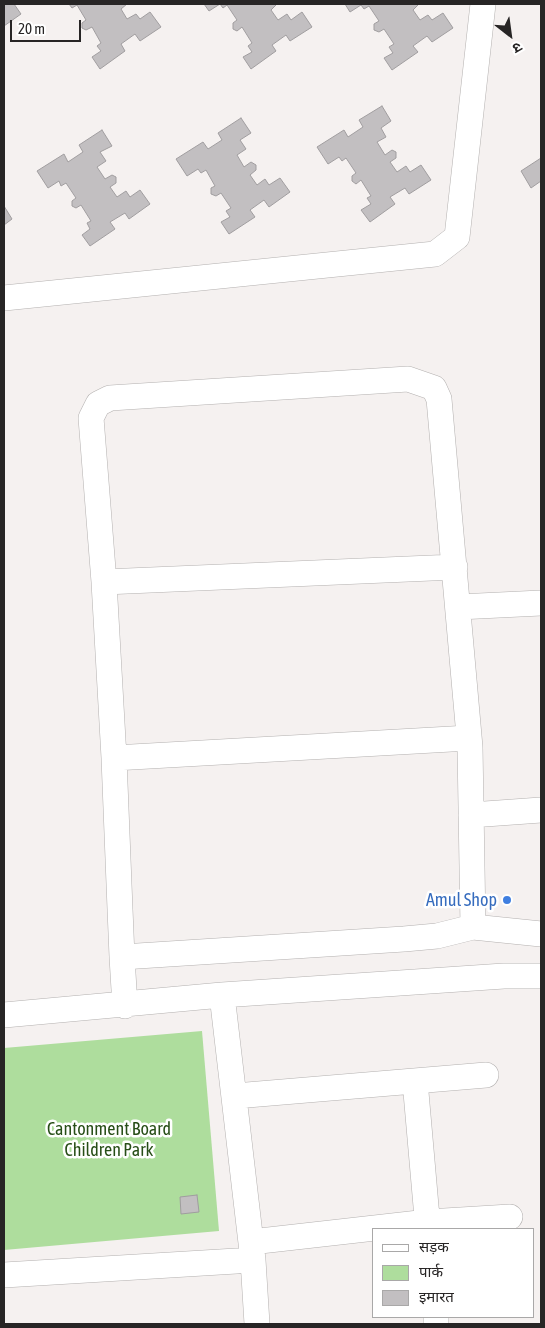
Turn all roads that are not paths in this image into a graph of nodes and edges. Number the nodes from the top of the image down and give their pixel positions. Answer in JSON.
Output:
{"nodes":[{"id":1,"x":483,"y":4,"type":"edge"},
{"id":2,"x":4,"y":298,"type":"edge"},
{"id":3,"x":455,"y":567,"type":"junction"},
{"id":4,"x":104,"y":582,"type":"junction"},
{"id":5,"x":541,"y":603,"type":"edge"},
{"id":6,"x":458,"y":608,"type":"junction"},
{"id":7,"x":469,"y":738,"type":"junction"},
{"id":8,"x":114,"y":758,"type":"junction"},
{"id":9,"x":541,"y":810,"type":"edge"},
{"id":10,"x":472,"y":815,"type":"junction"},
{"id":11,"x":473,"y":927,"type":"junction"},
{"id":12,"x":541,"y":934,"type":"edge"},
{"id":13,"x":122,"y":957,"type":"junction"},
{"id":14,"x":541,"y":976,"type":"edge"},
{"id":15,"x":222,"y":995,"type":"junction"},
{"id":16,"x":125,"y":1006,"type":"junction"},
{"id":17,"x":4,"y":1016,"type":"edge"},
{"id":18,"x":486,"y":1076,"type":"dead end"},
{"id":19,"x":415,"y":1081,"type":"junction"},
{"id":20,"x":235,"y":1096,"type":"junction"},
{"id":21,"x":510,"y":1217,"type":"dead end"},
{"id":22,"x":428,"y":1226,"type":"edge"},
{"id":23,"x":414,"y":1228,"type":"edge"},
{"id":24,"x":372,"y":1234,"type":"edge"},
{"id":25,"x":252,"y":1251,"type":"junction"},
{"id":26,"x":4,"y":1274,"type":"edge"},
{"id":27,"x":257,"y":1324,"type":"edge"}],
"edges":[{"from":1,"to":2,"type":"street"},
{"from":3,"to":4,"type":"street"},
{"from":3,"to":4,"type":"street"},
{"from":3,"to":6,"type":"street"},
{"from":4,"to":8,"type":"street"},
{"from":5,"to":6,"type":"street"},
{"from":6,"to":7,"type":"street"},
{"from":7,"to":8,"type":"street"},
{"from":7,"to":10,"type":"street"},
{"from":8,"to":13,"type":"street"},
{"from":9,"to":10,"type":"street"},
{"from":10,"to":11,"type":"street"},
{"from":11,"to":12,"type":"street"},
{"from":11,"to":13,"type":"street"},
{"from":13,"to":16,"type":"street"},
{"from":14,"to":15,"type":"street"},
{"from":15,"to":16,"type":"street"},
{"from":15,"to":20,"type":"street"},
{"from":16,"to":17,"type":"street"},
{"from":18,"to":19,"type":"street"},
{"from":19,"to":20,"type":"street"},
{"from":19,"to":22,"type":"street"},
{"from":20,"to":25,"type":"street"},
{"from":21,"to":22,"type":"street"},
{"from":22,"to":23,"type":"street"},
{"from":24,"to":25,"type":"street"},
{"from":25,"to":26,"type":"street"},
{"from":25,"to":27,"type":"street"}]}
